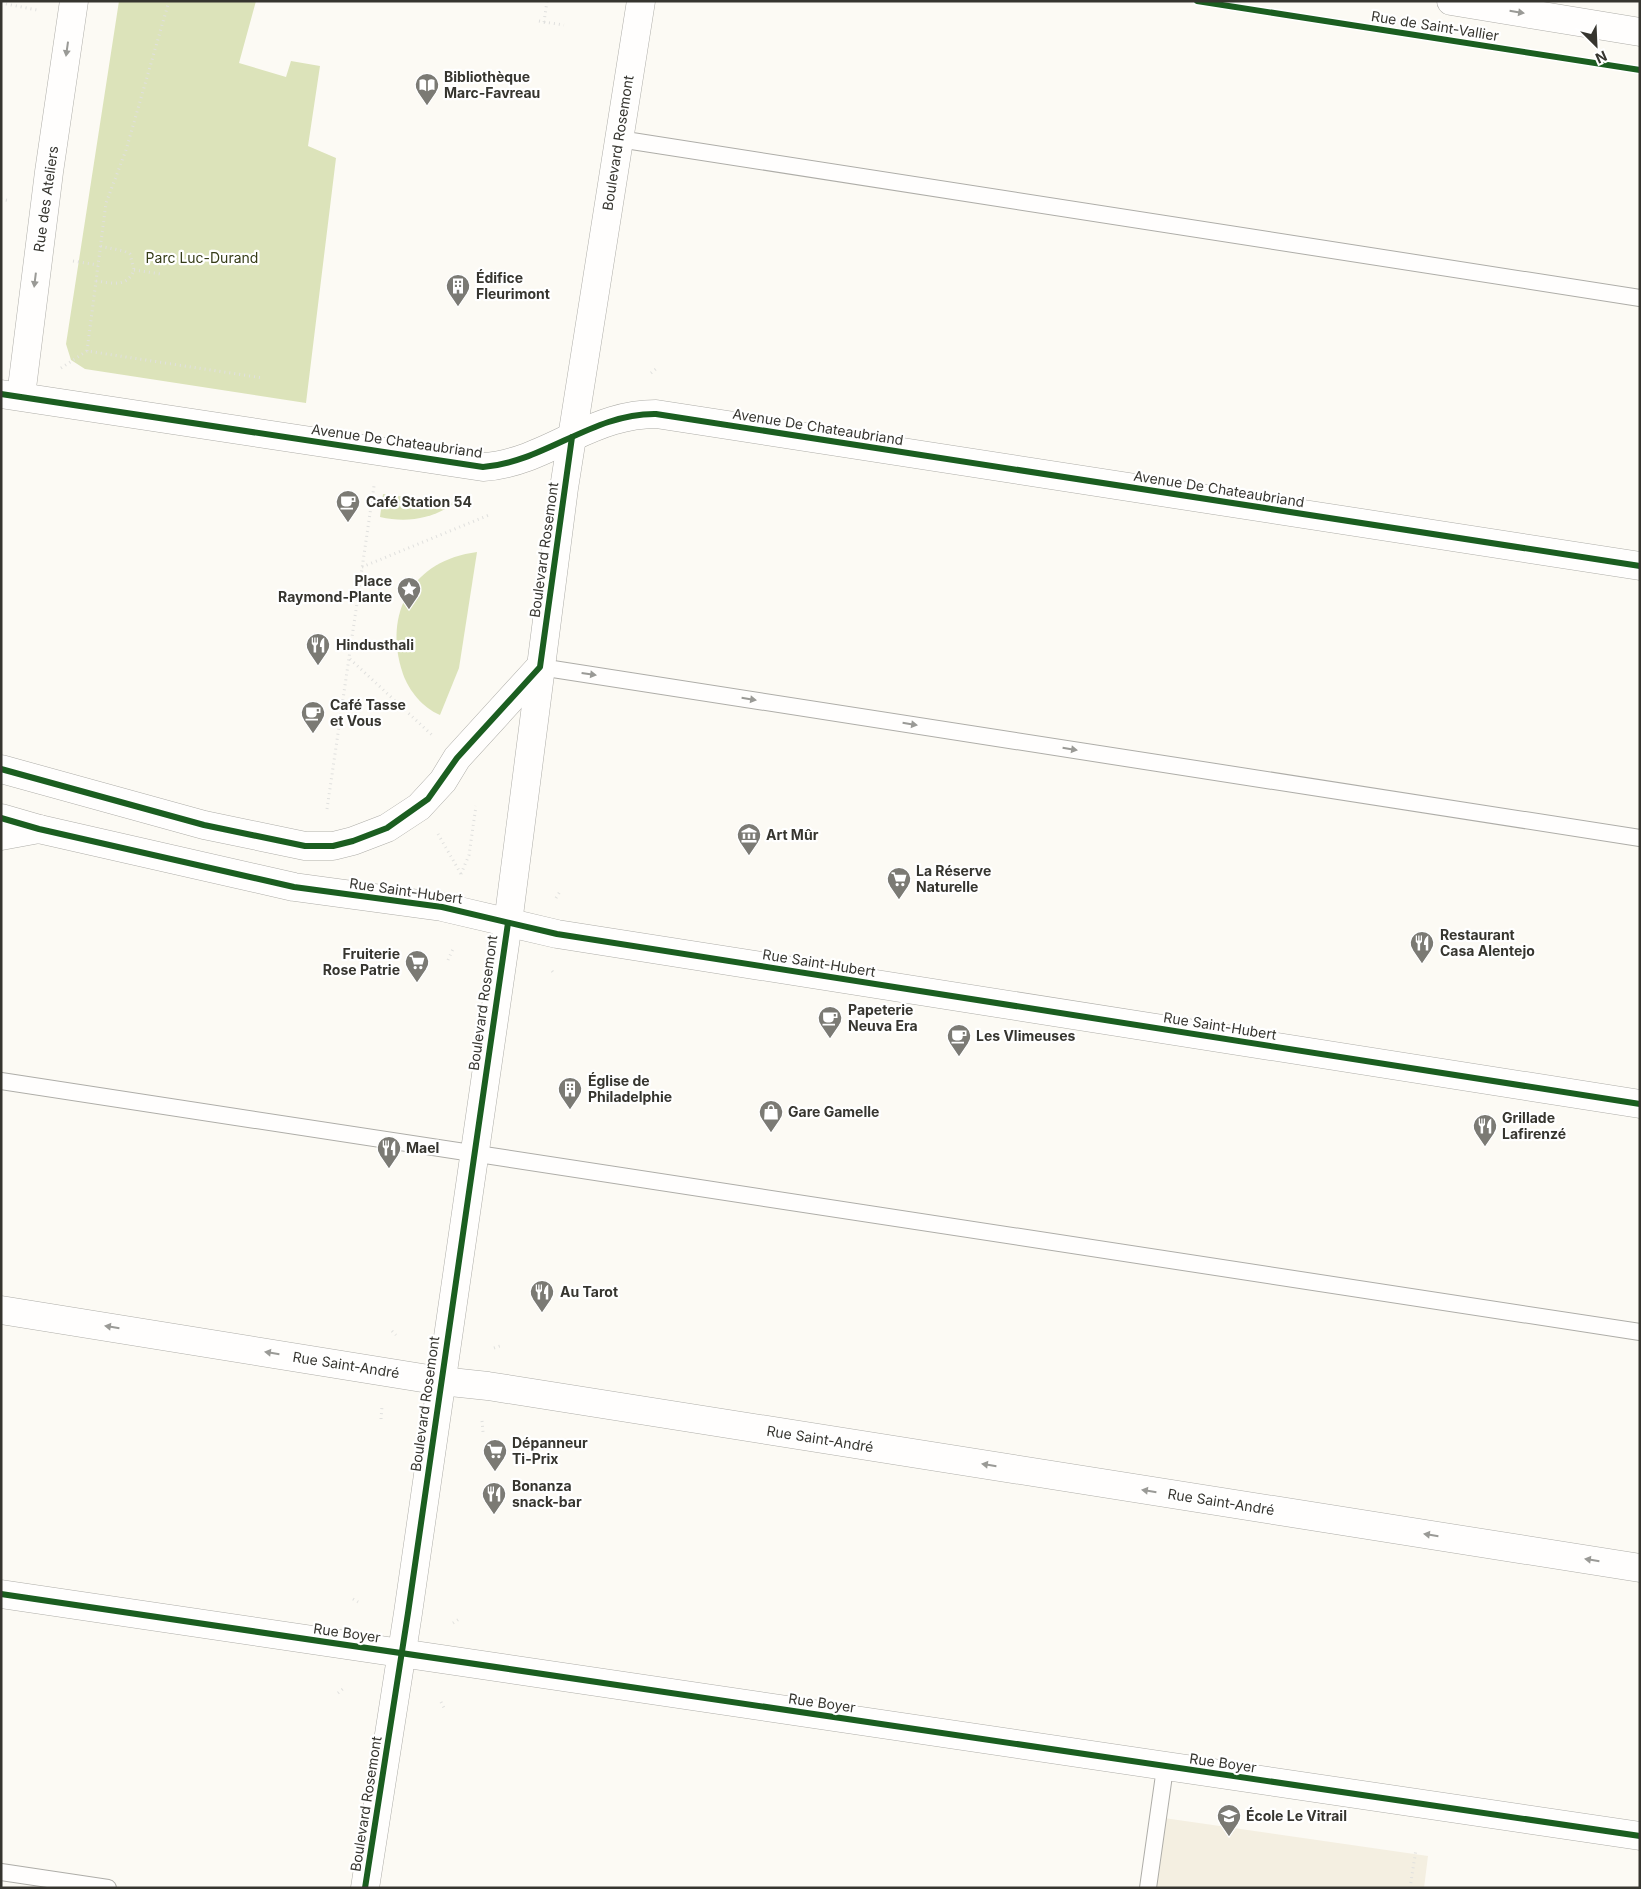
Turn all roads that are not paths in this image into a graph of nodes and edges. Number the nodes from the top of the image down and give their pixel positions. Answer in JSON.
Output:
{"nodes":[{"id":1,"x":74,"y":1,"type":"edge"},
{"id":2,"x":641,"y":1,"type":"edge"},
{"id":3,"x":1451,"y":1,"type":"edge"},
{"id":4,"x":1640,"y":32,"type":"edge"},
{"id":5,"x":619,"y":139,"type":"junction"},
{"id":6,"x":1640,"y":298,"type":"edge"},
{"id":7,"x":11,"y":395,"type":"edge"},
{"id":8,"x":572,"y":437,"type":"junction"},
{"id":9,"x":1640,"y":566,"type":"edge"},
{"id":10,"x":540,"y":667,"type":"junction"},
{"id":11,"x":1,"y":769,"type":"edge"},
{"id":12,"x":1,"y":818,"type":"edge"},
{"id":13,"x":39,"y":830,"type":"junction"},
{"id":14,"x":1,"y":836,"type":"edge"},
{"id":15,"x":1640,"y":838,"type":"edge"},
{"id":16,"x":508,"y":923,"type":"junction"},
{"id":17,"x":1,"y":1081,"type":"edge"},
{"id":18,"x":1640,"y":1104,"type":"edge"},
{"id":19,"x":474,"y":1152,"type":"junction"},
{"id":20,"x":1,"y":1310,"type":"edge"},
{"id":21,"x":1640,"y":1332,"type":"edge"},
{"id":22,"x":441,"y":1381,"type":"junction"},
{"id":23,"x":1640,"y":1568,"type":"edge"},
{"id":24,"x":1,"y":1594,"type":"edge"},
{"id":25,"x":402,"y":1654,"type":"junction"},
{"id":26,"x":1165,"y":1768,"type":"junction"},
{"id":27,"x":1640,"y":1836,"type":"edge"},
{"id":28,"x":1,"y":1872,"type":"edge"},
{"id":29,"x":108,"y":1888,"type":"edge"},
{"id":30,"x":365,"y":1888,"type":"edge"},
{"id":31,"x":1148,"y":1888,"type":"edge"}],
"edges":[{"from":1,"to":7,"type":"street","name":"Rue des Ateliers","one_way":true},
{"from":2,"to":5,"type":"street","name":"Boulevard Rosemont"},
{"from":3,"to":4,"type":"street","name":"Rue de Saint-Vallier","one_way":true},
{"from":5,"to":6,"type":"lane"},
{"from":5,"to":8,"type":"street","name":"Boulevard Rosemont"},
{"from":7,"to":8,"type":"street","name":"Avenue De Chateaubriand"},
{"from":8,"to":9,"type":"street","name":"Avenue De Chateaubriand"},
{"from":8,"to":10,"type":"street","name":"Boulevard Rosemont"},
{"from":10,"to":11,"type":"street"},
{"from":10,"to":15,"type":"lane","one_way":true},
{"from":10,"to":16,"type":"street","name":"Boulevard Rosemont"},
{"from":12,"to":13,"type":"street","name":"Rue Saint-Hubert"},
{"from":13,"to":14,"type":"street","name":"Rue Saint-Hubert"},
{"from":13,"to":16,"type":"street","name":"Rue Saint-Hubert"},
{"from":16,"to":18,"type":"street","name":"Rue Saint-Hubert"},
{"from":16,"to":19,"type":"street","name":"Boulevard Rosemont"},
{"from":17,"to":19,"type":"lane"},
{"from":19,"to":21,"type":"lane"},
{"from":19,"to":22,"type":"street","name":"Boulevard Rosemont"},
{"from":22,"to":20,"type":"street","name":"Rue Saint-André","one_way":true},
{"from":23,"to":22,"type":"street","name":"Rue Saint-André","one_way":true},
{"from":22,"to":25,"type":"street","name":"Boulevard Rosemont"},
{"from":24,"to":25,"type":"street","name":"Rue Boyer"},
{"from":25,"to":26,"type":"street","name":"Rue Boyer"},
{"from":25,"to":30,"type":"street","name":"Boulevard Rosemont"},
{"from":26,"to":27,"type":"street","name":"Rue Boyer"},
{"from":26,"to":31,"type":"lane"},
{"from":28,"to":29,"type":"lane"}]}
